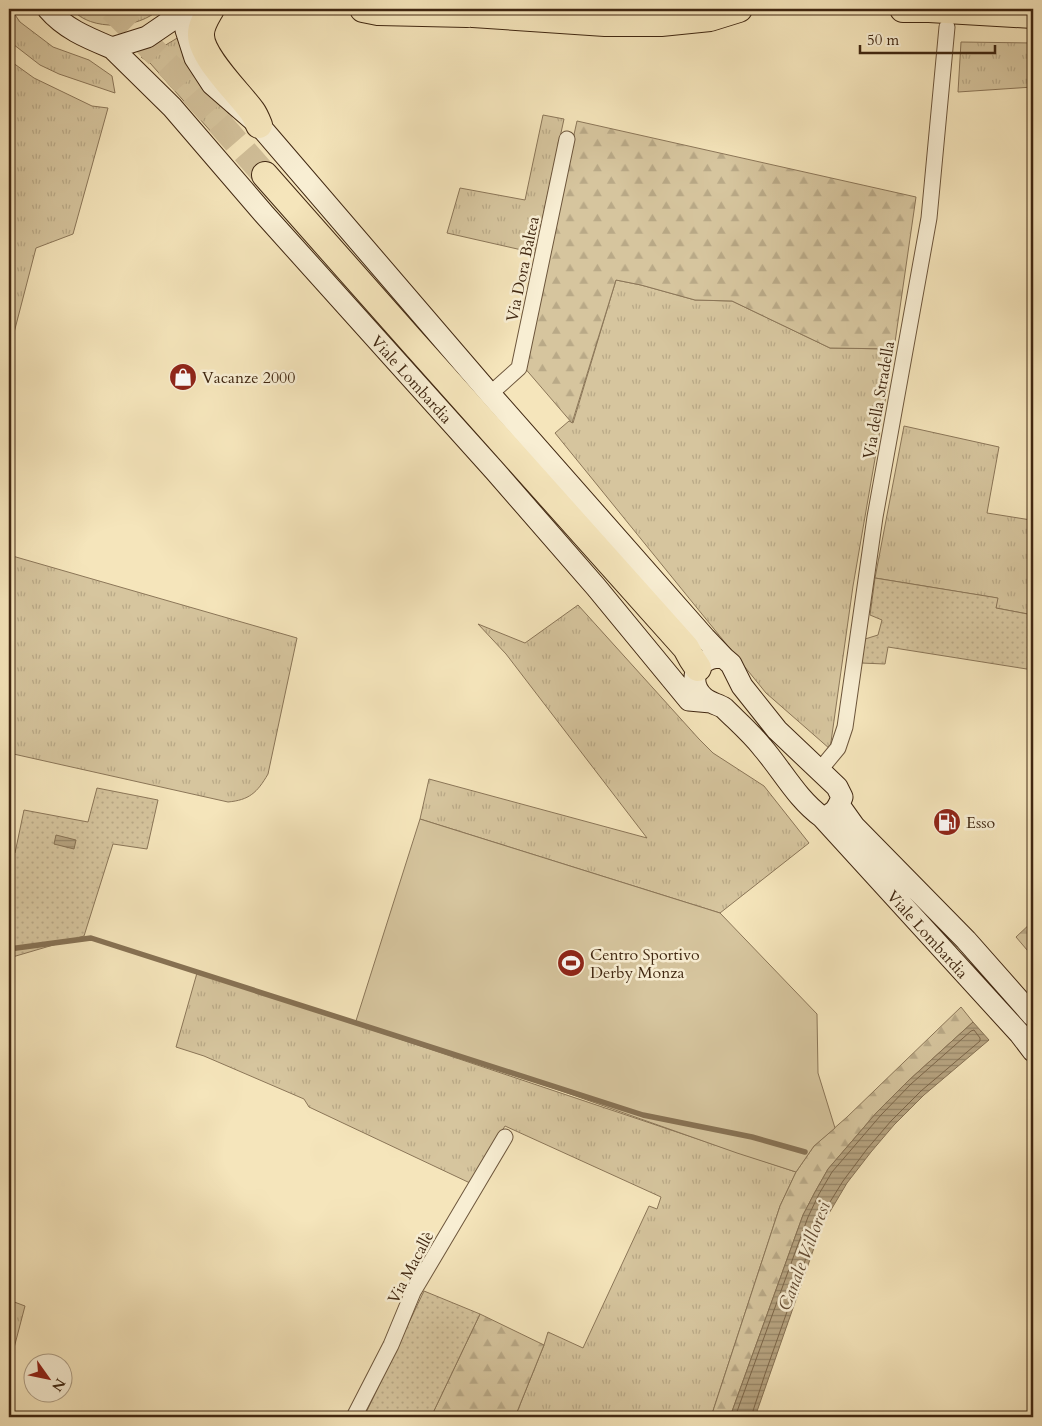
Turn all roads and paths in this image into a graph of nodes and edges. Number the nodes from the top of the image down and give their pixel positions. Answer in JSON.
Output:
{"nodes":[{"id":1,"x":48,"y":9,"type":"edge"},
{"id":2,"x":195,"y":9,"type":"edge"},
{"id":3,"x":363,"y":9,"type":"edge"},
{"id":4,"x":739,"y":9,"type":"edge"},
{"id":5,"x":903,"y":9,"type":"edge"},
{"id":6,"x":461,"y":11,"type":"edge"},
{"id":7,"x":1033,"y":15,"type":"edge"},
{"id":8,"x":947,"y":27,"type":"dead end"},
{"id":9,"x":112,"y":48,"type":"junction"},
{"id":10,"x":259,"y":125,"type":"joint"},
{"id":11,"x":568,"y":139,"type":"dead end"},
{"id":12,"x":265,"y":175,"type":"tunnel mouth"},
{"id":13,"x":490,"y":394,"type":"junction"},
{"id":14,"x":724,"y":658,"type":"junction"},
{"id":15,"x":698,"y":668,"type":"junction"},
{"id":16,"x":711,"y":702,"type":"junction"},
{"id":17,"x":819,"y":772,"type":"junction"},
{"id":18,"x":839,"y":804,"type":"junction"},
{"id":19,"x":822,"y":817,"type":"junction"},
{"id":20,"x":1033,"y":1016,"type":"edge"},
{"id":21,"x":1033,"y":1051,"type":"edge"},
{"id":22,"x":505,"y":1137,"type":"dead end"},
{"id":23,"x":354,"y":1417,"type":"edge"}],
"edges":[{"from":1,"to":9,"type":"main road"},
{"from":2,"to":9,"type":"main road"},
{"from":2,"to":10,"type":"highway"},
{"from":3,"to":6,"type":"highway"},
{"from":4,"to":6,"type":"highway"},
{"from":5,"to":7,"type":"highway"},
{"from":8,"to":17,"type":"street","name":"Via della Stradella"},
{"from":9,"to":16,"type":"main road","name":"Viale Lombardia"},
{"from":10,"to":13,"type":"main road","name":"Viale Lombardia"},
{"from":11,"to":13,"type":"street","name":"Via Dora Baltea"},
{"from":12,"to":15,"type":"highway"},
{"from":13,"to":14,"type":"main road","name":"Viale Lombardia"},
{"from":14,"to":15,"type":"main road"},
{"from":14,"to":17,"type":"main road","name":"Viale Lombardia"},
{"from":15,"to":16,"type":"main road","name":"Viale Lombardia"},
{"from":16,"to":19,"type":"main road","name":"Viale Lombardia"},
{"from":17,"to":18,"type":"main road","name":"Viale Lombardia"},
{"from":18,"to":19,"type":"main road"},
{"from":18,"to":20,"type":"main road","name":"Viale Lombardia"},
{"from":19,"to":21,"type":"main road","name":"Viale Lombardia"},
{"from":22,"to":23,"type":"street","name":"Via Macallè"}]}
